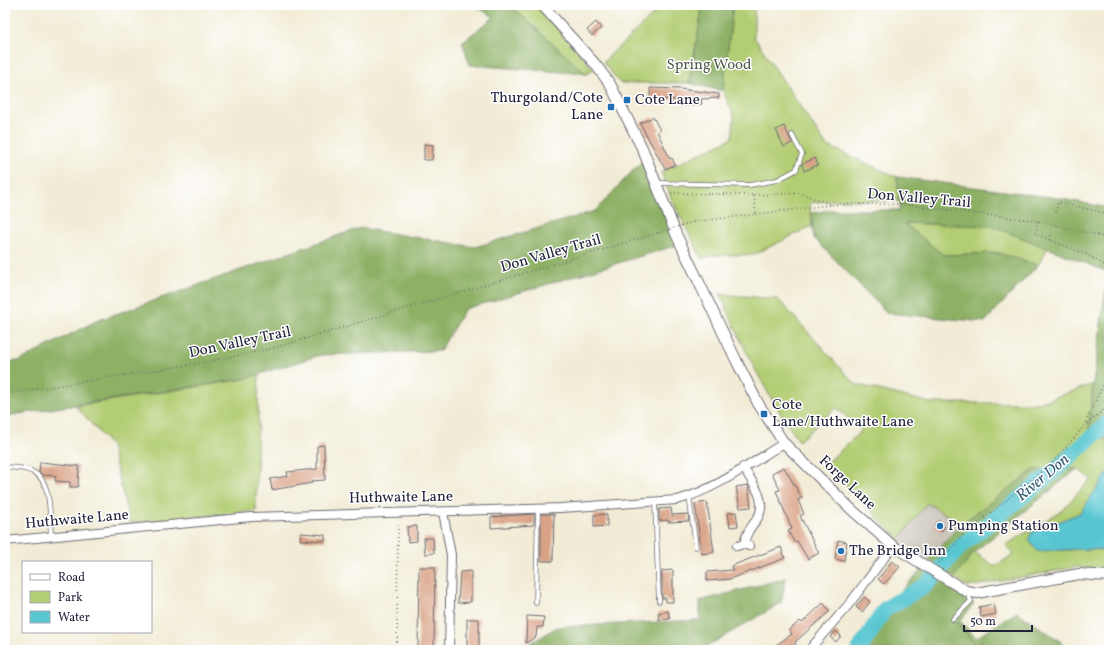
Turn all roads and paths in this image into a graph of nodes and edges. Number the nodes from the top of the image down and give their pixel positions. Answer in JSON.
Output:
{"nodes":[{"id":1,"x":542,"y":5,"type":"edge"},
{"id":2,"x":792,"y":135,"type":"dead end"},
{"id":3,"x":657,"y":183,"type":"junction"},
{"id":4,"x":661,"y":193,"type":"junction"},
{"id":5,"x":754,"y":195,"type":"junction"},
{"id":6,"x":830,"y":205,"type":"junction"},
{"id":7,"x":1056,"y":212,"type":"dead end"},
{"id":8,"x":756,"y":214,"type":"junction"},
{"id":9,"x":1109,"y":214,"type":"edge"},
{"id":10,"x":1038,"y":222,"type":"junction"},
{"id":11,"x":1052,"y":232,"type":"dead end"},
{"id":12,"x":1109,"y":238,"type":"edge"},
{"id":13,"x":1050,"y":240,"type":"junction"},
{"id":14,"x":1109,"y":268,"type":"edge"},
{"id":15,"x":1109,"y":317,"type":"edge"},
{"id":16,"x":1109,"y":338,"type":"edge"},
{"id":17,"x":1109,"y":372,"type":"edge"},
{"id":18,"x":5,"y":394,"type":"edge"},
{"id":19,"x":1109,"y":406,"type":"edge"},
{"id":20,"x":1083,"y":428,"type":"junction"},
{"id":21,"x":784,"y":442,"type":"junction"},
{"id":22,"x":743,"y":467,"type":"junction"},
{"id":23,"x":5,"y":468,"type":"edge"},
{"id":24,"x":689,"y":496,"type":"junction"},
{"id":25,"x":655,"y":502,"type":"junction"},
{"id":26,"x":538,"y":509,"type":"junction"},
{"id":27,"x":444,"y":512,"type":"junction"},
{"id":28,"x":399,"y":513,"type":"junction"},
{"id":29,"x":51,"y":536,"type":"junction"},
{"id":30,"x":5,"y":541,"type":"edge"},
{"id":31,"x":743,"y":545,"type":"dead end"},
{"id":32,"x":893,"y":546,"type":"junction"},
{"id":33,"x":696,"y":547,"type":"dead end"},
{"id":34,"x":932,"y":565,"type":"junction"},
{"id":35,"x":1109,"y":576,"type":"edge"},
{"id":36,"x":966,"y":591,"type":"junction"},
{"id":37,"x":659,"y":600,"type":"dead end"},
{"id":38,"x":536,"y":603,"type":"dead end"},
{"id":39,"x":953,"y":618,"type":"joint"},
{"id":40,"x":397,"y":650,"type":"edge"},
{"id":41,"x":449,"y":650,"type":"edge"},
{"id":42,"x":809,"y":650,"type":"edge"},
{"id":43,"x":990,"y":650,"type":"edge"}],
"edges":[{"from":1,"to":3,"type":"street"},
{"from":2,"to":3,"type":"lane"},
{"from":3,"to":4,"type":"street"},
{"from":4,"to":5,"type":"path"},
{"from":4,"to":21,"type":"street","name":"Forge Lane"},
{"from":5,"to":6,"type":"path"},
{"from":5,"to":8,"type":"path"},
{"from":6,"to":8,"type":"path","name":"Don Valley Trail"},
{"from":6,"to":10,"type":"path","name":"Don Valley Trail"},
{"from":7,"to":9,"type":"path"},
{"from":8,"to":18,"type":"path","name":"Don Valley Trail","bridge":true},
{"from":10,"to":12,"type":"path","name":"Don Valley Trail"},
{"from":10,"to":13,"type":"path"},
{"from":11,"to":13,"type":"path"},
{"from":13,"to":14,"type":"path"},
{"from":15,"to":16,"type":"path"},
{"from":17,"to":20,"type":"path"},
{"from":19,"to":20,"type":"path"},
{"from":20,"to":34,"type":"path"},
{"from":21,"to":22,"type":"street","name":"Huthwaite Lane"},
{"from":21,"to":32,"type":"street","name":"Forge Lane"},
{"from":22,"to":24,"type":"street","name":"Huthwaite Lane"},
{"from":22,"to":31,"type":"street"},
{"from":23,"to":29,"type":"lane"},
{"from":24,"to":25,"type":"street","name":"Huthwaite Lane"},
{"from":24,"to":33,"type":"lane"},
{"from":25,"to":26,"type":"street","name":"Huthwaite Lane"},
{"from":25,"to":37,"type":"lane"},
{"from":26,"to":27,"type":"street","name":"Huthwaite Lane"},
{"from":26,"to":38,"type":"lane"},
{"from":27,"to":28,"type":"street","name":"Huthwaite Lane"},
{"from":27,"to":41,"type":"street"},
{"from":28,"to":29,"type":"street","name":"Huthwaite Lane"},
{"from":28,"to":40,"type":"path"},
{"from":29,"to":30,"type":"street","name":"Huthwaite Lane"},
{"from":32,"to":34,"type":"street","name":"Forge Lane"},
{"from":32,"to":42,"type":"street"},
{"from":34,"to":36,"type":"street","name":"Forge Lane"},
{"from":35,"to":36,"type":"street","name":"Forge Lane"},
{"from":36,"to":39,"type":"lane"},
{"from":39,"to":43,"type":"path"}]}
